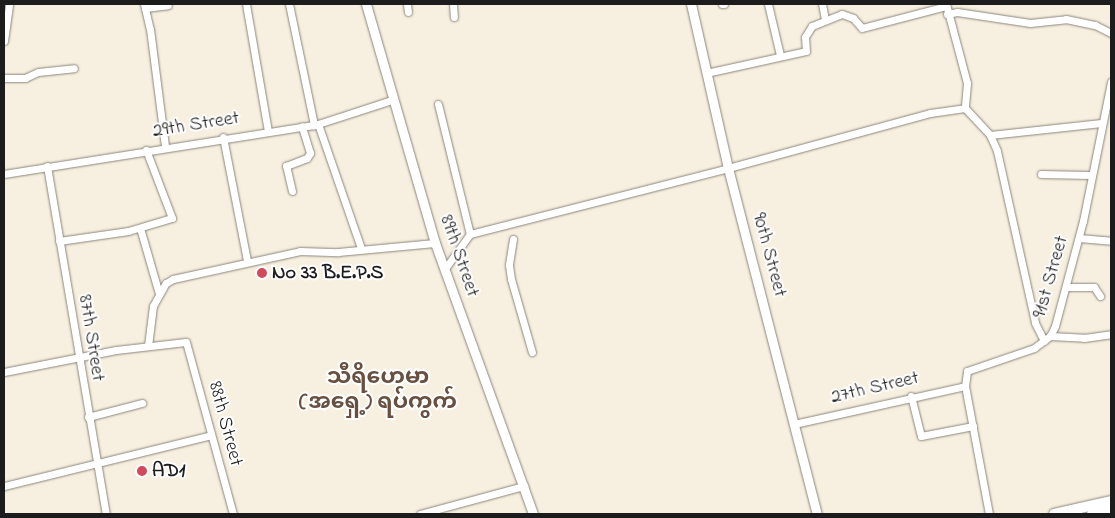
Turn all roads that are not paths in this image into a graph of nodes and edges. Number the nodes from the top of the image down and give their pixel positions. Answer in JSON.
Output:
{"nodes":[{"id":1,"x":8,"y":4,"type":"edge"},
{"id":2,"x":168,"y":4,"type":"edge"},
{"id":3,"x":246,"y":4,"type":"edge"},
{"id":4,"x":289,"y":4,"type":"edge"},
{"id":5,"x":366,"y":4,"type":"edge"},
{"id":6,"x":407,"y":4,"type":"edge"},
{"id":7,"x":453,"y":4,"type":"edge"},
{"id":8,"x":691,"y":4,"type":"edge"},
{"id":9,"x":768,"y":4,"type":"edge"},
{"id":10,"x":822,"y":4,"type":"edge"},
{"id":11,"x":946,"y":5,"type":"edge"},
{"id":12,"x":144,"y":6,"type":"edge"},
{"id":13,"x":408,"y":12,"type":"dead end"},
{"id":14,"x":948,"y":14,"type":"junction"},
{"id":15,"x":454,"y":17,"type":"dead end"},
{"id":16,"x":826,"y":20,"type":"junction"},
{"id":17,"x":1111,"y":33,"type":"edge"},
{"id":18,"x":4,"y":41,"type":"edge"},
{"id":19,"x":780,"y":55,"type":"junction"},
{"id":20,"x":74,"y":68,"type":"dead end"},
{"id":21,"x":706,"y":73,"type":"junction"},
{"id":22,"x":4,"y":78,"type":"edge"},
{"id":23,"x":1111,"y":82,"type":"edge"},
{"id":24,"x":392,"y":100,"type":"junction"},
{"id":25,"x":438,"y":104,"type":"dead end"},
{"id":26,"x":966,"y":108,"type":"junction"},
{"id":27,"x":1111,"y":120,"type":"edge"},
{"id":28,"x":1102,"y":121,"type":"junction"},
{"id":29,"x":316,"y":124,"type":"junction"},
{"id":30,"x":302,"y":126,"type":"junction"},
{"id":31,"x":268,"y":131,"type":"junction"},
{"id":32,"x":990,"y":135,"type":"junction"},
{"id":33,"x":223,"y":137,"type":"junction"},
{"id":34,"x":165,"y":146,"type":"junction"},
{"id":35,"x":146,"y":150,"type":"junction"},
{"id":36,"x":47,"y":166,"type":"junction"},
{"id":37,"x":728,"y":168,"type":"junction"},
{"id":38,"x":4,"y":174,"type":"edge"},
{"id":39,"x":1041,"y":174,"type":"dead end"},
{"id":40,"x":1090,"y":175,"type":"junction"},
{"id":41,"x":292,"y":192,"type":"dead end"},
{"id":42,"x":140,"y":228,"type":"junction"},
{"id":43,"x":470,"y":234,"type":"junction"},
{"id":44,"x":1079,"y":238,"type":"junction"},
{"id":45,"x":513,"y":239,"type":"dead end"},
{"id":46,"x":59,"y":240,"type":"junction"},
{"id":47,"x":1111,"y":241,"type":"edge"},
{"id":48,"x":435,"y":243,"type":"junction"},
{"id":49,"x":361,"y":248,"type":"junction"},
{"id":50,"x":247,"y":262,"type":"junction"},
{"id":51,"x":444,"y":270,"type":"junction"},
{"id":52,"x":1066,"y":287,"type":"junction"},
{"id":53,"x":159,"y":294,"type":"junction"},
{"id":54,"x":1100,"y":296,"type":"dead end"},
{"id":55,"x":1111,"y":334,"type":"edge"},
{"id":56,"x":1047,"y":338,"type":"junction"},
{"id":57,"x":148,"y":346,"type":"junction"},
{"id":58,"x":532,"y":352,"type":"dead end"},
{"id":59,"x":78,"y":357,"type":"junction"},
{"id":60,"x":4,"y":372,"type":"edge"},
{"id":61,"x":965,"y":386,"type":"junction"},
{"id":62,"x":911,"y":396,"type":"junction"},
{"id":63,"x":142,"y":403,"type":"dead end"},
{"id":64,"x":88,"y":417,"type":"junction"},
{"id":65,"x":794,"y":424,"type":"junction"},
{"id":66,"x":973,"y":426,"type":"junction"},
{"id":67,"x":211,"y":435,"type":"junction"},
{"id":68,"x":95,"y":463,"type":"junction"},
{"id":69,"x":4,"y":486,"type":"edge"},
{"id":70,"x":524,"y":486,"type":"junction"},
{"id":71,"x":1111,"y":501,"type":"edge"},
{"id":72,"x":1111,"y":510,"type":"edge"},
{"id":73,"x":106,"y":514,"type":"edge"},
{"id":74,"x":233,"y":514,"type":"edge"},
{"id":75,"x":420,"y":514,"type":"edge"},
{"id":76,"x":533,"y":514,"type":"edge"},
{"id":77,"x":817,"y":514,"type":"edge"},
{"id":78,"x":989,"y":514,"type":"edge"},
{"id":79,"x":1054,"y":514,"type":"edge"},
{"id":80,"x":1092,"y":514,"type":"edge"}],
"edges":[{"from":1,"to":18,"type":"street"},
{"from":2,"to":12,"type":"street"},
{"from":3,"to":31,"type":"street"},
{"from":4,"to":29,"type":"street"},
{"from":5,"to":24,"type":"street","name":"89th Street"},
{"from":6,"to":13,"type":"street"},
{"from":7,"to":15,"type":"street"},
{"from":8,"to":21,"type":"street","name":"90th Street"},
{"from":9,"to":19,"type":"street"},
{"from":10,"to":16,"type":"street"},
{"from":11,"to":14,"type":"street"},
{"from":11,"to":16,"type":"street"},
{"from":12,"to":34,"type":"street"},
{"from":14,"to":17,"type":"street"},
{"from":14,"to":26,"type":"street"},
{"from":16,"to":19,"type":"street"},
{"from":19,"to":21,"type":"street"},
{"from":20,"to":22,"type":"street"},
{"from":21,"to":37,"type":"street","name":"90th Street"},
{"from":23,"to":28,"type":"street","name":"91st Street"},
{"from":24,"to":29,"type":"street","name":"29th Street"},
{"from":24,"to":48,"type":"street","name":"89th Street"},
{"from":25,"to":43,"type":"street"},
{"from":26,"to":32,"type":"street"},
{"from":26,"to":37,"type":"street"},
{"from":27,"to":28,"type":"street"},
{"from":28,"to":32,"type":"street"},
{"from":28,"to":40,"type":"street","name":"91st Street"},
{"from":29,"to":30,"type":"street","name":"29th Street"},
{"from":29,"to":49,"type":"street"},
{"from":30,"to":31,"type":"street","name":"29th Street"},
{"from":30,"to":41,"type":"street"},
{"from":31,"to":33,"type":"street","name":"29th Street"},
{"from":32,"to":56,"type":"street"},
{"from":33,"to":34,"type":"street","name":"29th Street"},
{"from":33,"to":50,"type":"street"},
{"from":34,"to":35,"type":"street","name":"29th Street"},
{"from":35,"to":36,"type":"street","name":"29th Street"},
{"from":35,"to":42,"type":"street"},
{"from":36,"to":38,"type":"street","name":"29th Street"},
{"from":36,"to":46,"type":"street","name":"87th Street"},
{"from":37,"to":43,"type":"street"},
{"from":37,"to":65,"type":"street","name":"90th Street"},
{"from":39,"to":40,"type":"street"},
{"from":40,"to":44,"type":"street","name":"91st Street"},
{"from":42,"to":46,"type":"street"},
{"from":42,"to":53,"type":"street"},
{"from":43,"to":51,"type":"street"},
{"from":44,"to":47,"type":"street"},
{"from":44,"to":52,"type":"street","name":"91st Street"},
{"from":45,"to":58,"type":"street"},
{"from":46,"to":59,"type":"street","name":"87th Street"},
{"from":48,"to":49,"type":"street"},
{"from":48,"to":51,"type":"street","name":"89th Street"},
{"from":49,"to":50,"type":"street"},
{"from":50,"to":53,"type":"street"},
{"from":51,"to":70,"type":"street","name":"89th Street"},
{"from":52,"to":54,"type":"street"},
{"from":52,"to":56,"type":"street","name":"91st Street"},
{"from":53,"to":57,"type":"street"},
{"from":55,"to":56,"type":"street"},
{"from":56,"to":61,"type":"street","name":"91st Street"},
{"from":57,"to":59,"type":"street"},
{"from":57,"to":67,"type":"street","name":"88th Street"},
{"from":59,"to":60,"type":"street"},
{"from":59,"to":64,"type":"street","name":"87th Street"},
{"from":61,"to":62,"type":"street","name":"27th Street"},
{"from":61,"to":66,"type":"street"},
{"from":62,"to":65,"type":"street","name":"27th Street"},
{"from":62,"to":66,"type":"street"},
{"from":63,"to":64,"type":"street"},
{"from":64,"to":68,"type":"street","name":"87th Street"},
{"from":65,"to":77,"type":"street","name":"90th Street"},
{"from":66,"to":78,"type":"street"},
{"from":67,"to":68,"type":"street"},
{"from":67,"to":74,"type":"street","name":"88th Street"},
{"from":68,"to":69,"type":"street"},
{"from":68,"to":73,"type":"street","name":"87th Street"},
{"from":70,"to":75,"type":"street"},
{"from":70,"to":76,"type":"street","name":"89th Street"},
{"from":71,"to":79,"type":"main road"},
{"from":72,"to":80,"type":"main road"}]}
